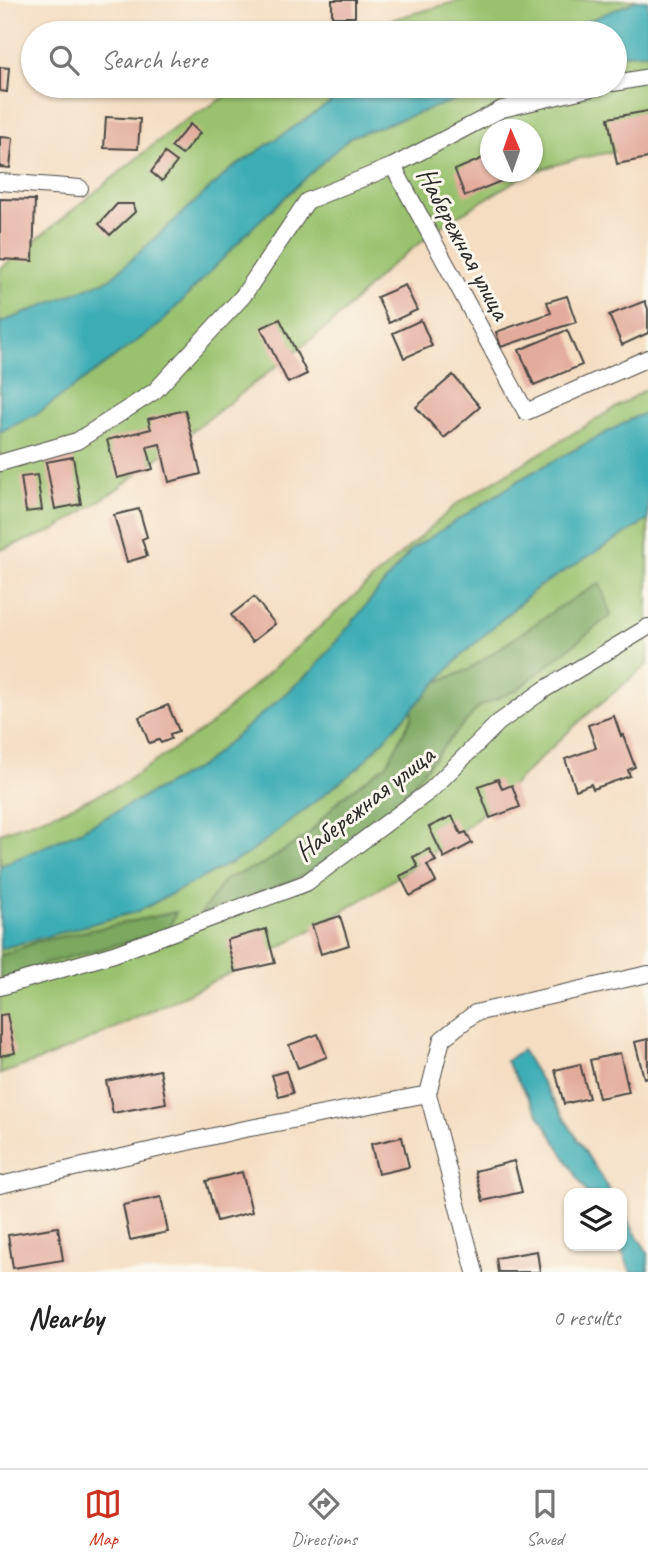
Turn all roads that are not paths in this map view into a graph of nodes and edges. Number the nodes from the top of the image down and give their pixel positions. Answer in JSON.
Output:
{"nodes":[{"id":1,"x":648,"y":77,"type":"edge"},
{"id":2,"x":627,"y":81,"type":"edge"},
{"id":3,"x":549,"y":98,"type":"edge"},
{"id":4,"x":393,"y":166,"type":"junction"},
{"id":5,"x":0,"y":182,"type":"edge"},
{"id":6,"x":80,"y":188,"type":"dead end"},
{"id":7,"x":648,"y":358,"type":"edge"},
{"id":8,"x":0,"y":463,"type":"edge"},
{"id":9,"x":648,"y":627,"type":"edge"},
{"id":10,"x":648,"y":974,"type":"edge"},
{"id":11,"x":0,"y":987,"type":"edge"},
{"id":12,"x":428,"y":1094,"type":"junction"},
{"id":13,"x":0,"y":1185,"type":"edge"},
{"id":14,"x":475,"y":1272,"type":"edge"}],
"edges":[{"from":1,"to":2,"type":"street"},
{"from":3,"to":4,"type":"street","name":"Набережная улица"},
{"from":4,"to":7,"type":"street","name":"Набережная улица"},
{"from":4,"to":8,"type":"street","name":"Набережная улица"},
{"from":5,"to":6,"type":"street"},
{"from":9,"to":11,"type":"street","name":"Набережная улица"},
{"from":10,"to":12,"type":"street"},
{"from":12,"to":13,"type":"street"},
{"from":12,"to":14,"type":"street"}]}
